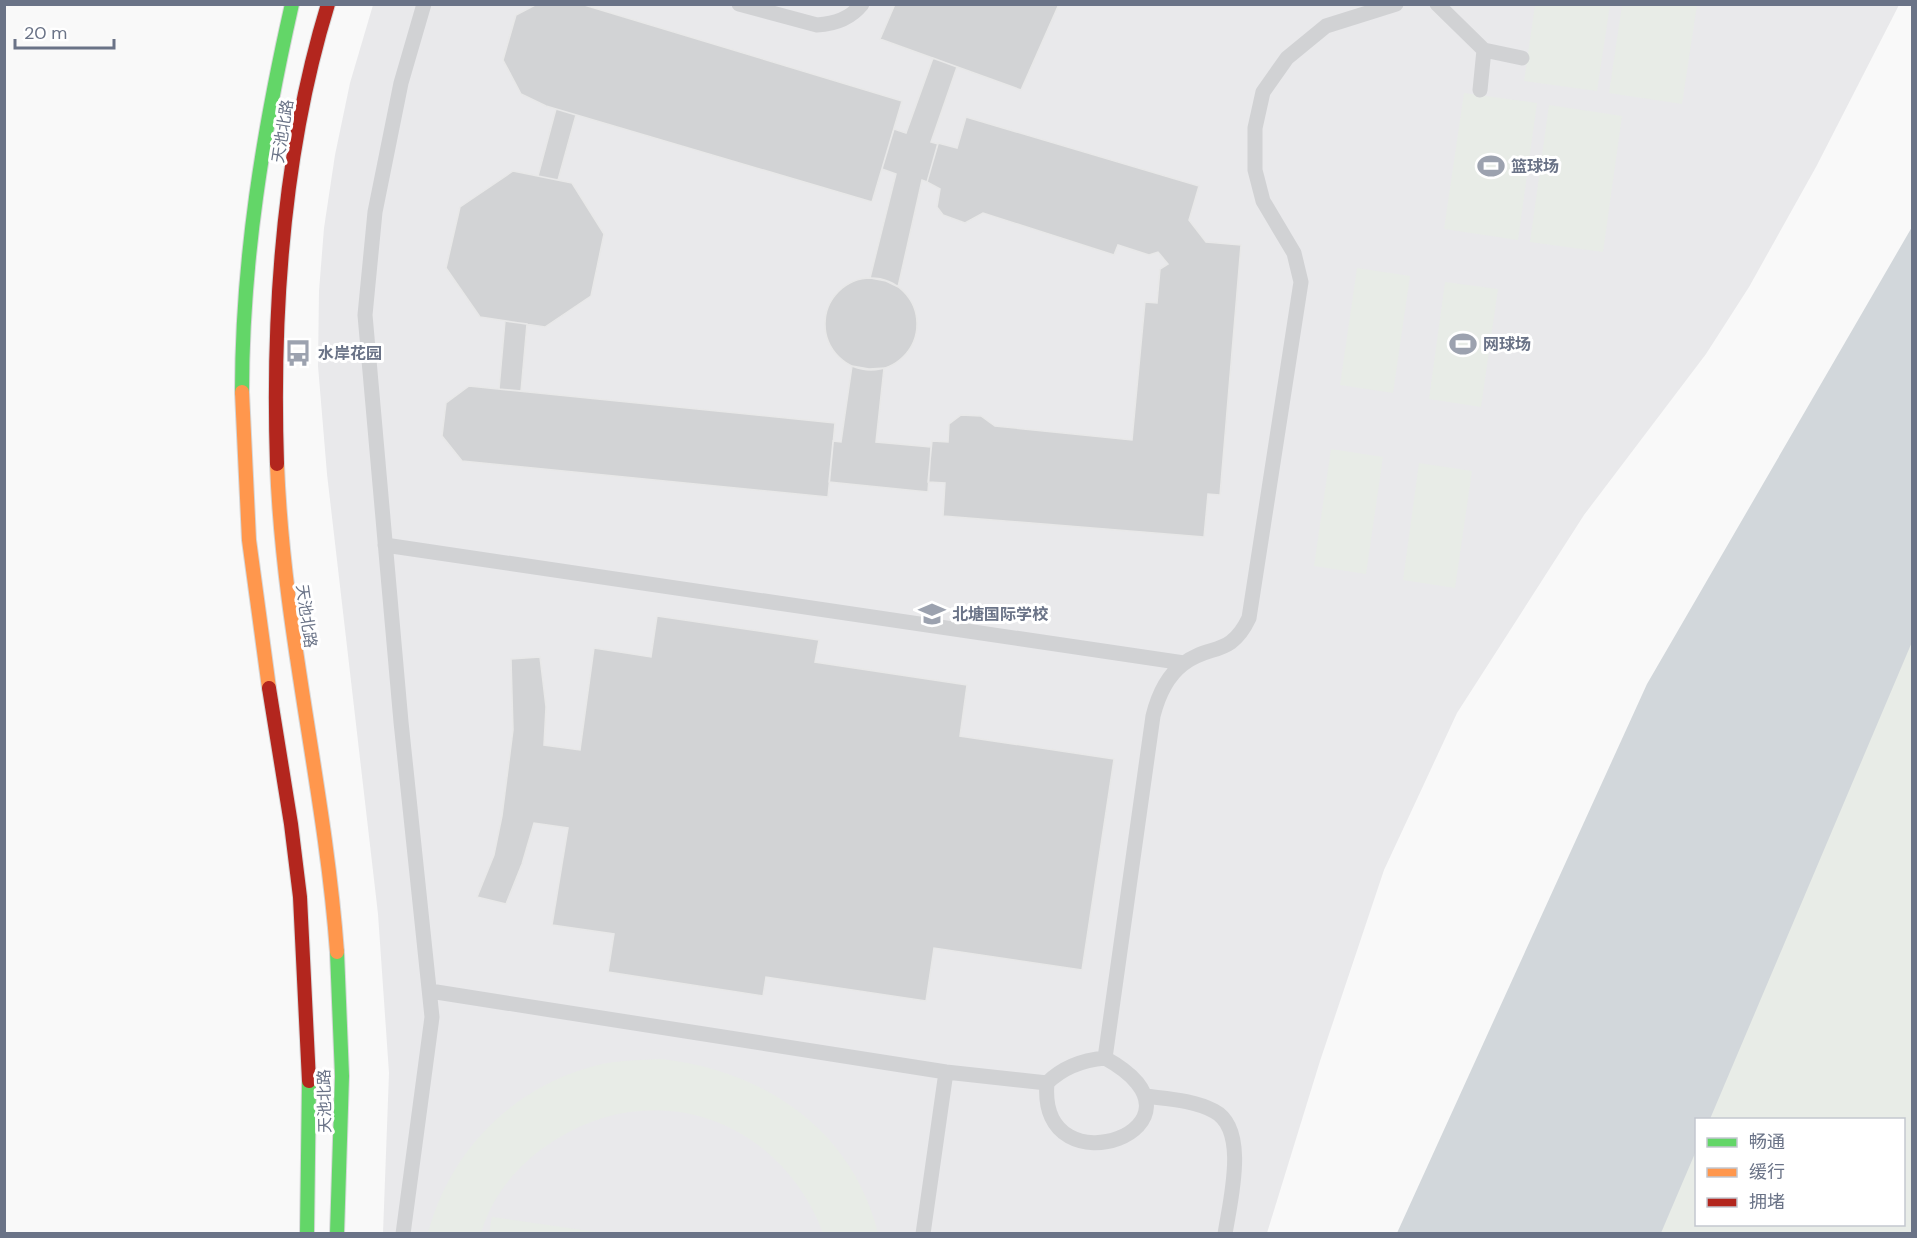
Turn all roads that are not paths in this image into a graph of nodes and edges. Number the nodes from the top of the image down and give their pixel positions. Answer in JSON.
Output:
{"nodes":[{"id":1,"x":292,"y":4,"type":"edge"},
{"id":2,"x":328,"y":4,"type":"edge"},
{"id":3,"x":424,"y":4,"type":"edge"},
{"id":4,"x":739,"y":4,"type":"edge"},
{"id":5,"x":862,"y":4,"type":"edge"},
{"id":6,"x":1396,"y":4,"type":"edge"},
{"id":7,"x":1437,"y":4,"type":"edge"},
{"id":8,"x":1484,"y":50,"type":"junction"},
{"id":9,"x":1522,"y":58,"type":"dead end"},
{"id":10,"x":1480,"y":90,"type":"dead end"},
{"id":11,"x":386,"y":545,"type":"junction"},
{"id":12,"x":1184,"y":663,"type":"junction"},
{"id":13,"x":430,"y":991,"type":"junction"},
{"id":14,"x":1105,"y":1058,"type":"junction"},
{"id":15,"x":946,"y":1072,"type":"junction"},
{"id":16,"x":1047,"y":1083,"type":"junction"},
{"id":17,"x":1145,"y":1096,"type":"junction"},
{"id":18,"x":307,"y":1233,"type":"edge"},
{"id":19,"x":337,"y":1233,"type":"edge"},
{"id":20,"x":403,"y":1233,"type":"edge"},
{"id":21,"x":923,"y":1233,"type":"edge"},
{"id":22,"x":1225,"y":1233,"type":"edge"}],
"edges":[{"from":1,"to":18,"type":"street","name":"天池北路"},
{"from":2,"to":19,"type":"street","name":"天池北路"},
{"from":3,"to":11,"type":"lane"},
{"from":4,"to":5,"type":"lane"},
{"from":6,"to":12,"type":"lane"},
{"from":7,"to":8,"type":"lane"},
{"from":8,"to":9,"type":"lane"},
{"from":8,"to":10,"type":"lane"},
{"from":11,"to":12,"type":"lane"},
{"from":11,"to":13,"type":"lane"},
{"from":12,"to":14,"type":"lane"},
{"from":13,"to":15,"type":"lane"},
{"from":13,"to":20,"type":"lane"},
{"from":14,"to":16,"type":"lane"},
{"from":14,"to":17,"type":"lane"},
{"from":15,"to":16,"type":"lane"},
{"from":15,"to":21,"type":"lane"},
{"from":16,"to":17,"type":"lane"},
{"from":17,"to":22,"type":"lane"}]}
